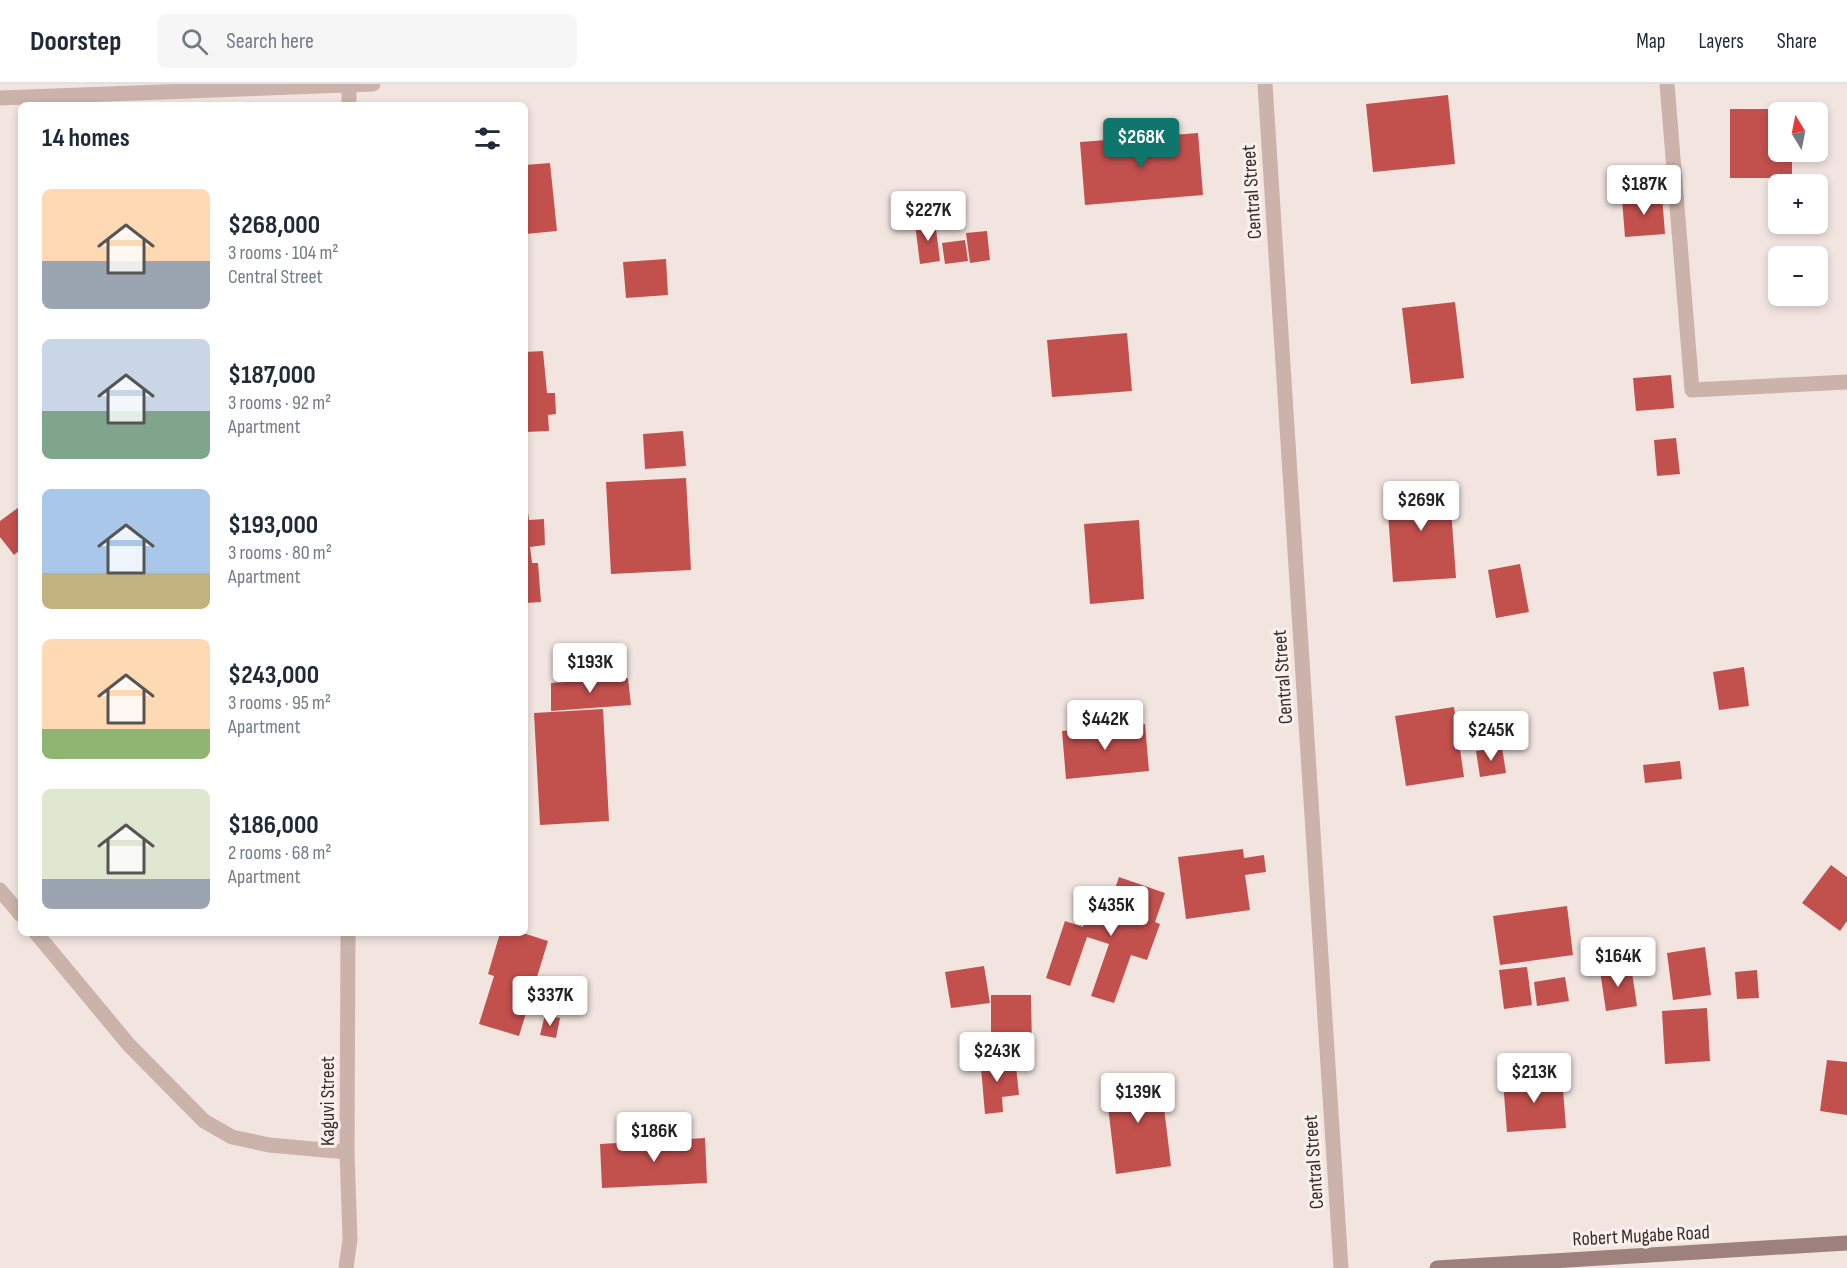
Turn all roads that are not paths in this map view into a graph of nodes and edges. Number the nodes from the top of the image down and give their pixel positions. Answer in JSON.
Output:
{"nodes":[{"id":1,"x":373,"y":84,"type":"edge"},
{"id":2,"x":1265,"y":84,"type":"edge"},
{"id":3,"x":1667,"y":84,"type":"edge"},
{"id":4,"x":349,"y":85,"type":"edge"},
{"id":5,"x":0,"y":98,"type":"edge"},
{"id":6,"x":349,"y":102,"type":"edge"},
{"id":7,"x":1847,"y":382,"type":"edge"},
{"id":8,"x":0,"y":890,"type":"edge"},
{"id":9,"x":18,"y":911,"type":"edge"},
{"id":10,"x":38,"y":936,"type":"edge"},
{"id":11,"x":348,"y":936,"type":"edge"},
{"id":12,"x":347,"y":1152,"type":"junction"},
{"id":13,"x":1847,"y":1243,"type":"edge"},
{"id":14,"x":346,"y":1268,"type":"edge"},
{"id":15,"x":1341,"y":1268,"type":"edge"},
{"id":16,"x":1437,"y":1268,"type":"edge"}],
"edges":[{"from":1,"to":4,"type":"street"},
{"from":2,"to":15,"type":"street","name":"Central Street"},
{"from":3,"to":7,"type":"street"},
{"from":4,"to":5,"type":"street"},
{"from":4,"to":6,"type":"street"},
{"from":8,"to":9,"type":"street"},
{"from":10,"to":12,"type":"street"},
{"from":11,"to":12,"type":"street","name":"Kaguvi Street"},
{"from":12,"to":14,"type":"street","name":"Kaguvi Street"},
{"from":13,"to":16,"type":"main road","name":"Robert Mugabe Road"}]}
